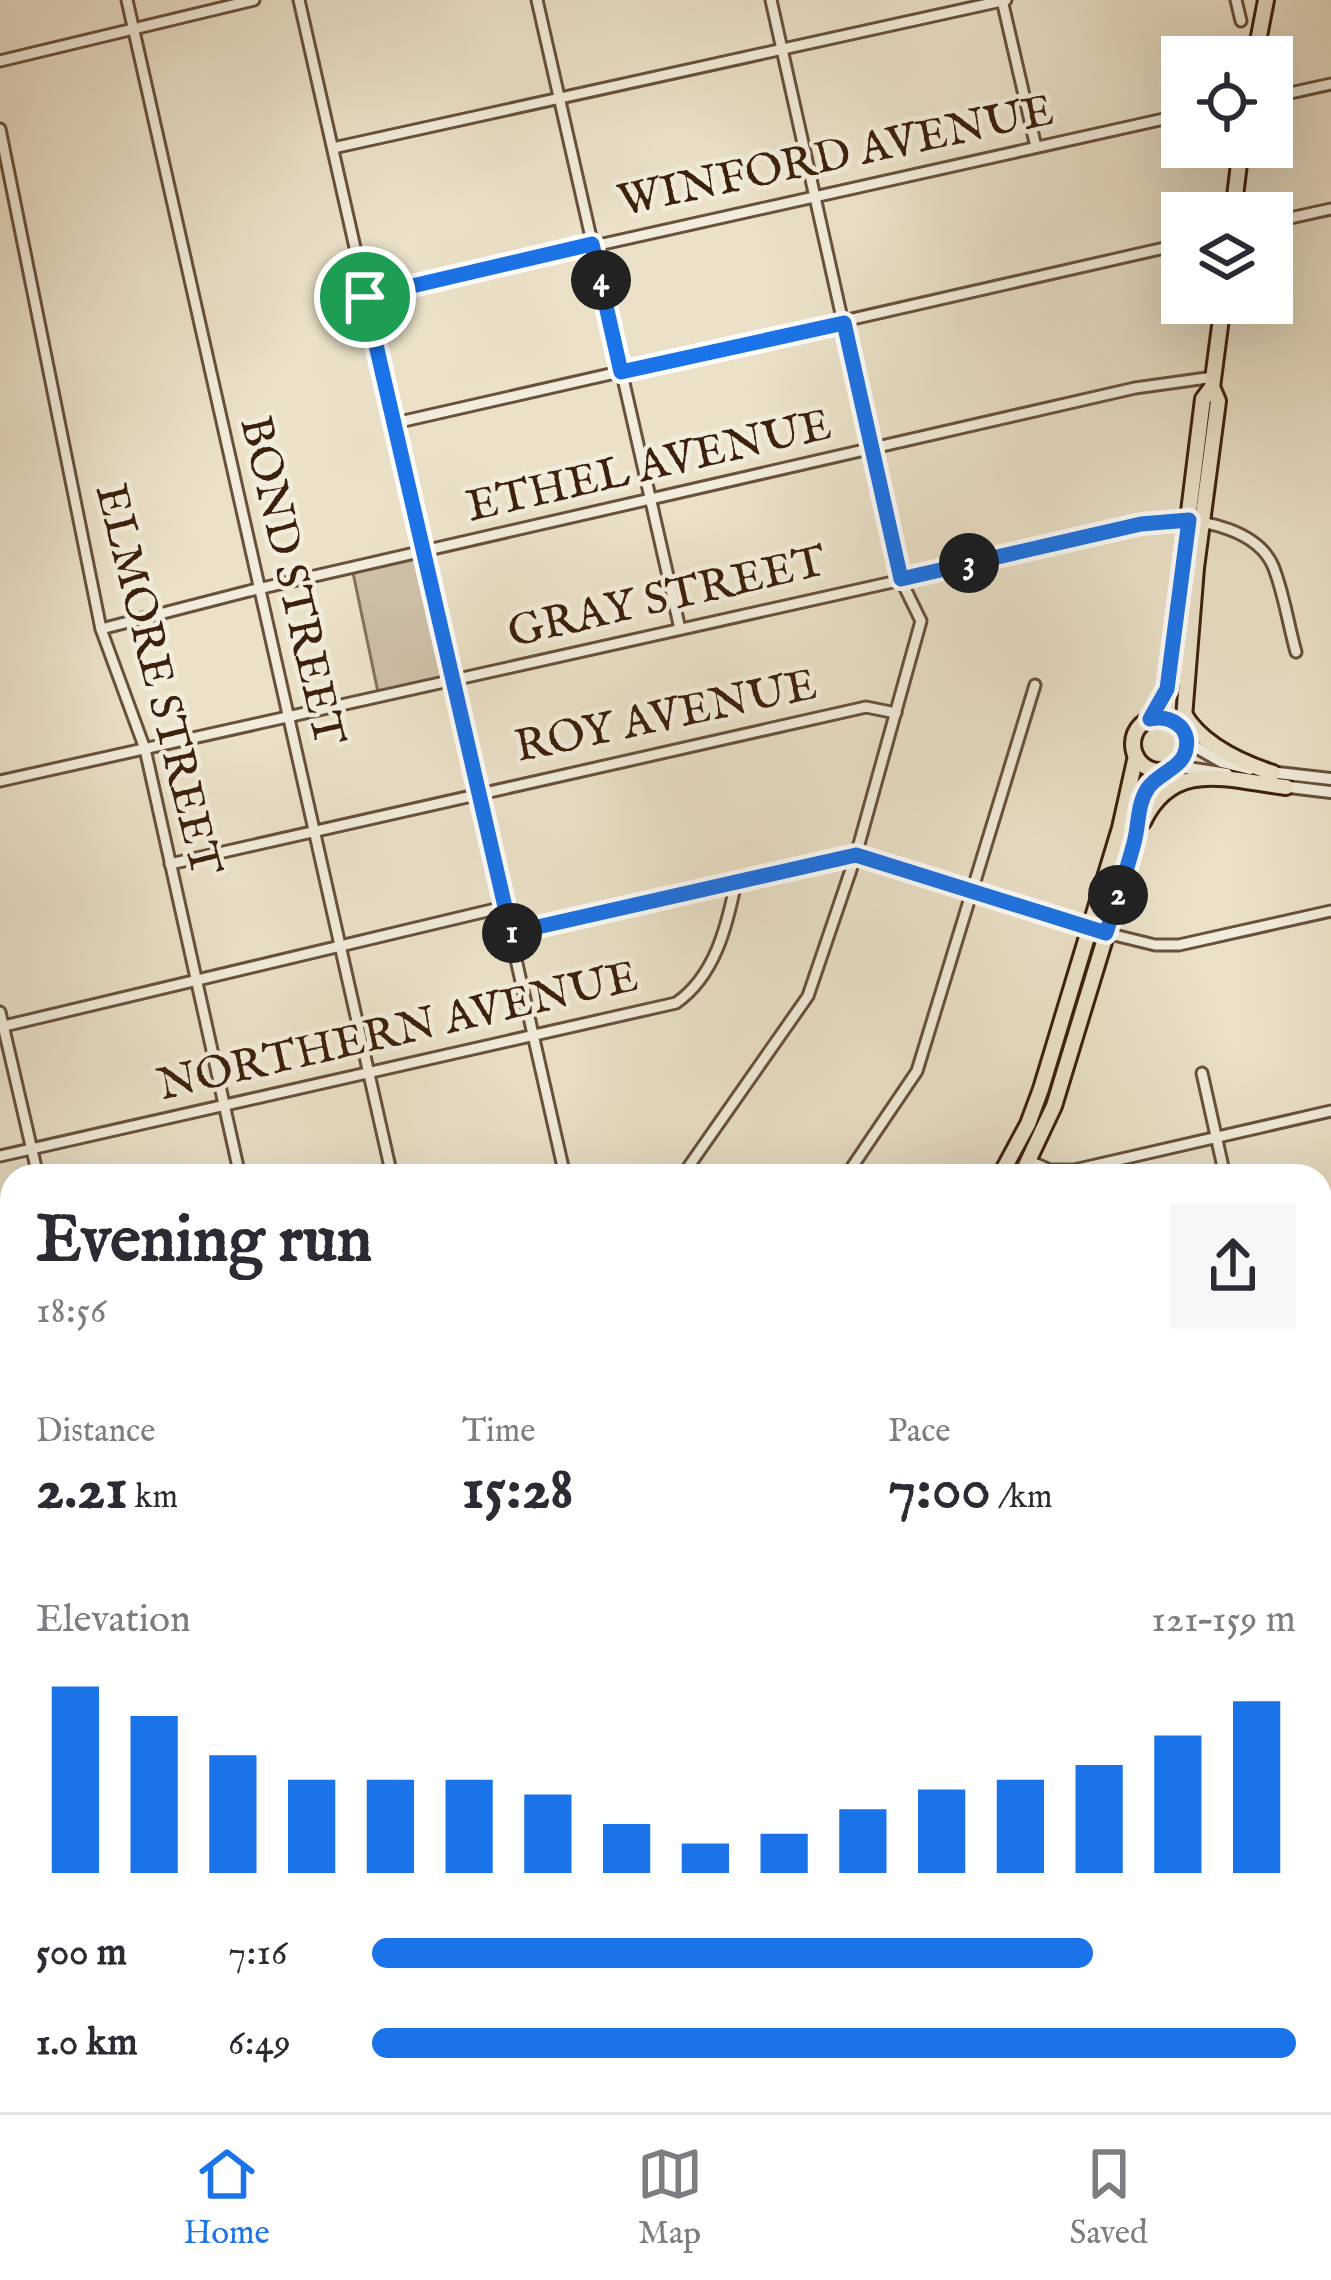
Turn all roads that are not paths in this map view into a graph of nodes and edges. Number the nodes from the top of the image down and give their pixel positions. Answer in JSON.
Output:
{"nodes":[{"id":1,"x":127,"y":0,"type":"edge"},
{"id":2,"x":254,"y":0,"type":"edge"},
{"id":3,"x":299,"y":0,"type":"edge"},
{"id":4,"x":537,"y":0,"type":"edge"},
{"id":5,"x":771,"y":0,"type":"edge"},
{"id":6,"x":1004,"y":0,"type":"edge"},
{"id":7,"x":1236,"y":0,"type":"edge"},
{"id":8,"x":1266,"y":0,"type":"edge"},
{"id":9,"x":1241,"y":22,"type":"dead end"},
{"id":10,"x":133,"y":28,"type":"junction"},
{"id":11,"x":1259,"y":36,"type":"edge"},
{"id":12,"x":782,"y":50,"type":"junction"},
{"id":13,"x":0,"y":61,"type":"edge"},
{"id":14,"x":1331,"y":84,"type":"edge"},
{"id":15,"x":1293,"y":93,"type":"edge"},
{"id":16,"x":559,"y":99,"type":"junction"},
{"id":17,"x":1161,"y":120,"type":"edge"},
{"id":18,"x":0,"y":129,"type":"edge"},
{"id":19,"x":1036,"y":147,"type":"junction"},
{"id":20,"x":333,"y":148,"type":"junction"},
{"id":21,"x":13,"y":186,"type":"junction"},
{"id":22,"x":0,"y":188,"type":"edge"},
{"id":23,"x":815,"y":195,"type":"junction"},
{"id":24,"x":1331,"y":209,"type":"edge"},
{"id":25,"x":1293,"y":218,"type":"edge"},
{"id":26,"x":592,"y":244,"type":"junction"},
{"id":27,"x":1161,"y":249,"type":"edge"},
{"id":28,"x":365,"y":297,"type":"junction"},
{"id":29,"x":844,"y":323,"type":"junction"},
{"id":30,"x":1220,"y":324,"type":"edge"},
{"id":31,"x":621,"y":372,"type":"junction"},
{"id":32,"x":1213,"y":382,"type":"junction"},
{"id":33,"x":395,"y":423,"type":"junction"},
{"id":34,"x":873,"y":449,"type":"junction"},
{"id":35,"x":650,"y":501,"type":"junction"},
{"id":36,"x":1200,"y":521,"type":"junction"},
{"id":37,"x":423,"y":552,"type":"junction"},
{"id":38,"x":901,"y":579,"type":"junction"},
{"id":39,"x":259,"y":589,"type":"junction"},
{"id":40,"x":100,"y":629,"type":"junction"},
{"id":41,"x":680,"y":629,"type":"junction"},
{"id":42,"x":1296,"y":652,"type":"dead end"},
{"id":43,"x":453,"y":681,"type":"junction"},
{"id":44,"x":1035,"y":685,"type":"dead end"},
{"id":45,"x":896,"y":713,"type":"junction"},
{"id":46,"x":288,"y":717,"type":"junction"},
{"id":47,"x":1150,"y":719,"type":"junction"},
{"id":48,"x":1184,"y":729,"type":"junction"},
{"id":49,"x":145,"y":749,"type":"junction"},
{"id":50,"x":1136,"y":756,"type":"junction"},
{"id":51,"x":1172,"y":768,"type":"junction"},
{"id":52,"x":1273,"y":773,"type":"junction"},
{"id":53,"x":1331,"y":779,"type":"edge"},
{"id":54,"x":0,"y":781,"type":"edge"},
{"id":55,"x":1286,"y":787,"type":"junction"},
{"id":56,"x":478,"y":792,"type":"junction"},
{"id":57,"x":1331,"y":792,"type":"edge"},
{"id":58,"x":314,"y":831,"type":"junction"},
{"id":59,"x":1136,"y":837,"type":"junction"},
{"id":60,"x":856,"y":855,"type":"junction"},
{"id":61,"x":170,"y":864,"type":"junction"},
{"id":62,"x":736,"y":882,"type":"junction"},
{"id":63,"x":972,"y":889,"type":"junction"},
{"id":64,"x":504,"y":908,"type":"junction"},
{"id":65,"x":1331,"y":911,"type":"edge"},
{"id":66,"x":1090,"y":928,"type":"junction"},
{"id":67,"x":511,"y":933,"type":"junction"},
{"id":68,"x":1106,"y":933,"type":"junction"},
{"id":69,"x":340,"y":948,"type":"junction"},
{"id":70,"x":196,"y":981,"type":"junction"},
{"id":71,"x":0,"y":1012,"type":"edge"},
{"id":72,"x":2,"y":1026,"type":"edge"},
{"id":73,"x":533,"y":1034,"type":"junction"},
{"id":74,"x":368,"y":1071,"type":"junction"},
{"id":75,"x":1202,"y":1073,"type":"dead end"},
{"id":76,"x":224,"y":1104,"type":"junction"},
{"id":77,"x":1331,"y":1111,"type":"edge"},
{"id":78,"x":1215,"y":1137,"type":"junction"},
{"id":79,"x":32,"y":1149,"type":"junction"},
{"id":80,"x":0,"y":1156,"type":"edge"},
{"id":81,"x":1030,"y":1161,"type":"junction"},
{"id":82,"x":35,"y":1164,"type":"edge"},
{"id":83,"x":237,"y":1164,"type":"edge"},
{"id":84,"x":389,"y":1164,"type":"edge"},
{"id":85,"x":562,"y":1164,"type":"edge"},
{"id":86,"x":690,"y":1164,"type":"edge"},
{"id":87,"x":854,"y":1164,"type":"edge"},
{"id":88,"x":1006,"y":1164,"type":"edge"},
{"id":89,"x":1028,"y":1164,"type":"edge"},
{"id":90,"x":1037,"y":1164,"type":"edge"},
{"id":91,"x":1103,"y":1164,"type":"edge"},
{"id":92,"x":1222,"y":1164,"type":"edge"}],
"edges":[{"from":1,"to":10,"type":"street","name":"BOND STREET"},
{"from":2,"to":10,"type":"street"},
{"from":3,"to":20,"type":"street"},
{"from":4,"to":16,"type":"street"},
{"from":5,"to":12,"type":"street"},
{"from":6,"to":12,"type":"street"},
{"from":6,"to":19,"type":"street"},
{"from":7,"to":9,"type":"street"},
{"from":8,"to":11,"type":"main road"},
{"from":10,"to":13,"type":"street"},
{"from":10,"to":39,"type":"street","name":"BOND STREET"},
{"from":12,"to":16,"type":"street"},
{"from":12,"to":23,"type":"street"},
{"from":14,"to":15,"type":"street"},
{"from":16,"to":20,"type":"street"},
{"from":16,"to":26,"type":"street"},
{"from":17,"to":19,"type":"street","name":"WINFORD AVENUE"},
{"from":18,"to":21,"type":"street","name":"ELMORE STREET"},
{"from":19,"to":23,"type":"street","name":"WINFORD AVENUE"},
{"from":20,"to":28,"type":"street"},
{"from":21,"to":22,"type":"street"},
{"from":21,"to":40,"type":"street","name":"ELMORE STREET"},
{"from":23,"to":26,"type":"street","name":"WINFORD AVENUE"},
{"from":23,"to":29,"type":"street"},
{"from":24,"to":25,"type":"street"},
{"from":26,"to":28,"type":"street","name":"WINFORD AVENUE"},
{"from":26,"to":31,"type":"street"},
{"from":27,"to":29,"type":"street"},
{"from":28,"to":33,"type":"street"},
{"from":29,"to":31,"type":"street"},
{"from":29,"to":34,"type":"street"},
{"from":30,"to":32,"type":"main road"},
{"from":31,"to":33,"type":"street"},
{"from":31,"to":35,"type":"street"},
{"from":32,"to":34,"type":"street","name":"ETHEL AVENUE"},
{"from":32,"to":36,"type":"main road"},
{"from":33,"to":37,"type":"street"},
{"from":34,"to":35,"type":"street","name":"ETHEL AVENUE"},
{"from":34,"to":38,"type":"street"},
{"from":35,"to":37,"type":"street","name":"ETHEL AVENUE"},
{"from":35,"to":41,"type":"street"},
{"from":36,"to":38,"type":"street","name":"GRAY STREET"},
{"from":36,"to":42,"type":"street"},
{"from":36,"to":47,"type":"main road"},
{"from":36,"to":48,"type":"main road"},
{"from":37,"to":39,"type":"street","name":"ETHEL AVENUE"},
{"from":37,"to":43,"type":"street"},
{"from":38,"to":41,"type":"street","name":"GRAY STREET"},
{"from":38,"to":45,"type":"street"},
{"from":39,"to":40,"type":"street","name":"ETHEL AVENUE"},
{"from":39,"to":46,"type":"street","name":"BOND STREET"},
{"from":40,"to":49,"type":"street","name":"ELMORE STREET"},
{"from":41,"to":43,"type":"street","name":"GRAY STREET"},
{"from":43,"to":46,"type":"street","name":"GRAY STREET"},
{"from":43,"to":56,"type":"street"},
{"from":44,"to":63,"type":"street"},
{"from":45,"to":56,"type":"street","name":"ROY AVENUE"},
{"from":45,"to":60,"type":"street"},
{"from":46,"to":49,"type":"street","name":"GRAY STREET"},
{"from":46,"to":58,"type":"street","name":"BOND STREET"},
{"from":47,"to":48,"type":"main road"},
{"from":47,"to":50,"type":"main road"},
{"from":48,"to":51,"type":"main road"},
{"from":48,"to":52,"type":"main road"},
{"from":48,"to":52,"type":"street"},
{"from":49,"to":54,"type":"street","name":"GRAY STREET"},
{"from":49,"to":61,"type":"street","name":"ELMORE STREET"},
{"from":50,"to":51,"type":"main road"},
{"from":50,"to":66,"type":"main road"},
{"from":51,"to":55,"type":"street"},
{"from":51,"to":59,"type":"main road"},
{"from":52,"to":53,"type":"street"},
{"from":55,"to":57,"type":"street"},
{"from":55,"to":59,"type":"main road"},
{"from":56,"to":58,"type":"street","name":"ROY AVENUE"},
{"from":56,"to":64,"type":"street"},
{"from":58,"to":61,"type":"street","name":"ROY AVENUE"},
{"from":58,"to":69,"type":"street","name":"BOND STREET"},
{"from":59,"to":68,"type":"main road"},
{"from":60,"to":62,"type":"street"},
{"from":60,"to":63,"type":"street"},
{"from":60,"to":86,"type":"street"},
{"from":61,"to":70,"type":"street","name":"ELMORE STREET"},
{"from":62,"to":67,"type":"street"},
{"from":62,"to":73,"type":"street","name":"NORTHERN AVENUE"},
{"from":63,"to":66,"type":"street"},
{"from":63,"to":87,"type":"street"},
{"from":64,"to":67,"type":"street"},
{"from":64,"to":69,"type":"street"},
{"from":65,"to":68,"type":"street"},
{"from":66,"to":68,"type":"street"},
{"from":66,"to":88,"type":"main road"},
{"from":67,"to":73,"type":"street"},
{"from":68,"to":81,"type":"main road"},
{"from":69,"to":70,"type":"street"},
{"from":69,"to":74,"type":"street","name":"BOND STREET"},
{"from":70,"to":72,"type":"street"},
{"from":70,"to":76,"type":"street","name":"ELMORE STREET"},
{"from":71,"to":72,"type":"street"},
{"from":72,"to":79,"type":"street"},
{"from":73,"to":74,"type":"street","name":"NORTHERN AVENUE"},
{"from":73,"to":85,"type":"street"},
{"from":74,"to":76,"type":"street","name":"NORTHERN AVENUE"},
{"from":74,"to":84,"type":"street","name":"BOND STREET"},
{"from":75,"to":78,"type":"street"},
{"from":76,"to":79,"type":"street","name":"NORTHERN AVENUE"},
{"from":76,"to":83,"type":"street","name":"ELMORE STREET"},
{"from":77,"to":78,"type":"street"},
{"from":78,"to":91,"type":"street"},
{"from":78,"to":92,"type":"street"},
{"from":79,"to":80,"type":"street","name":"NORTHERN AVENUE"},
{"from":79,"to":82,"type":"street"},
{"from":81,"to":89,"type":"main road"},
{"from":81,"to":90,"type":"street"}]}
